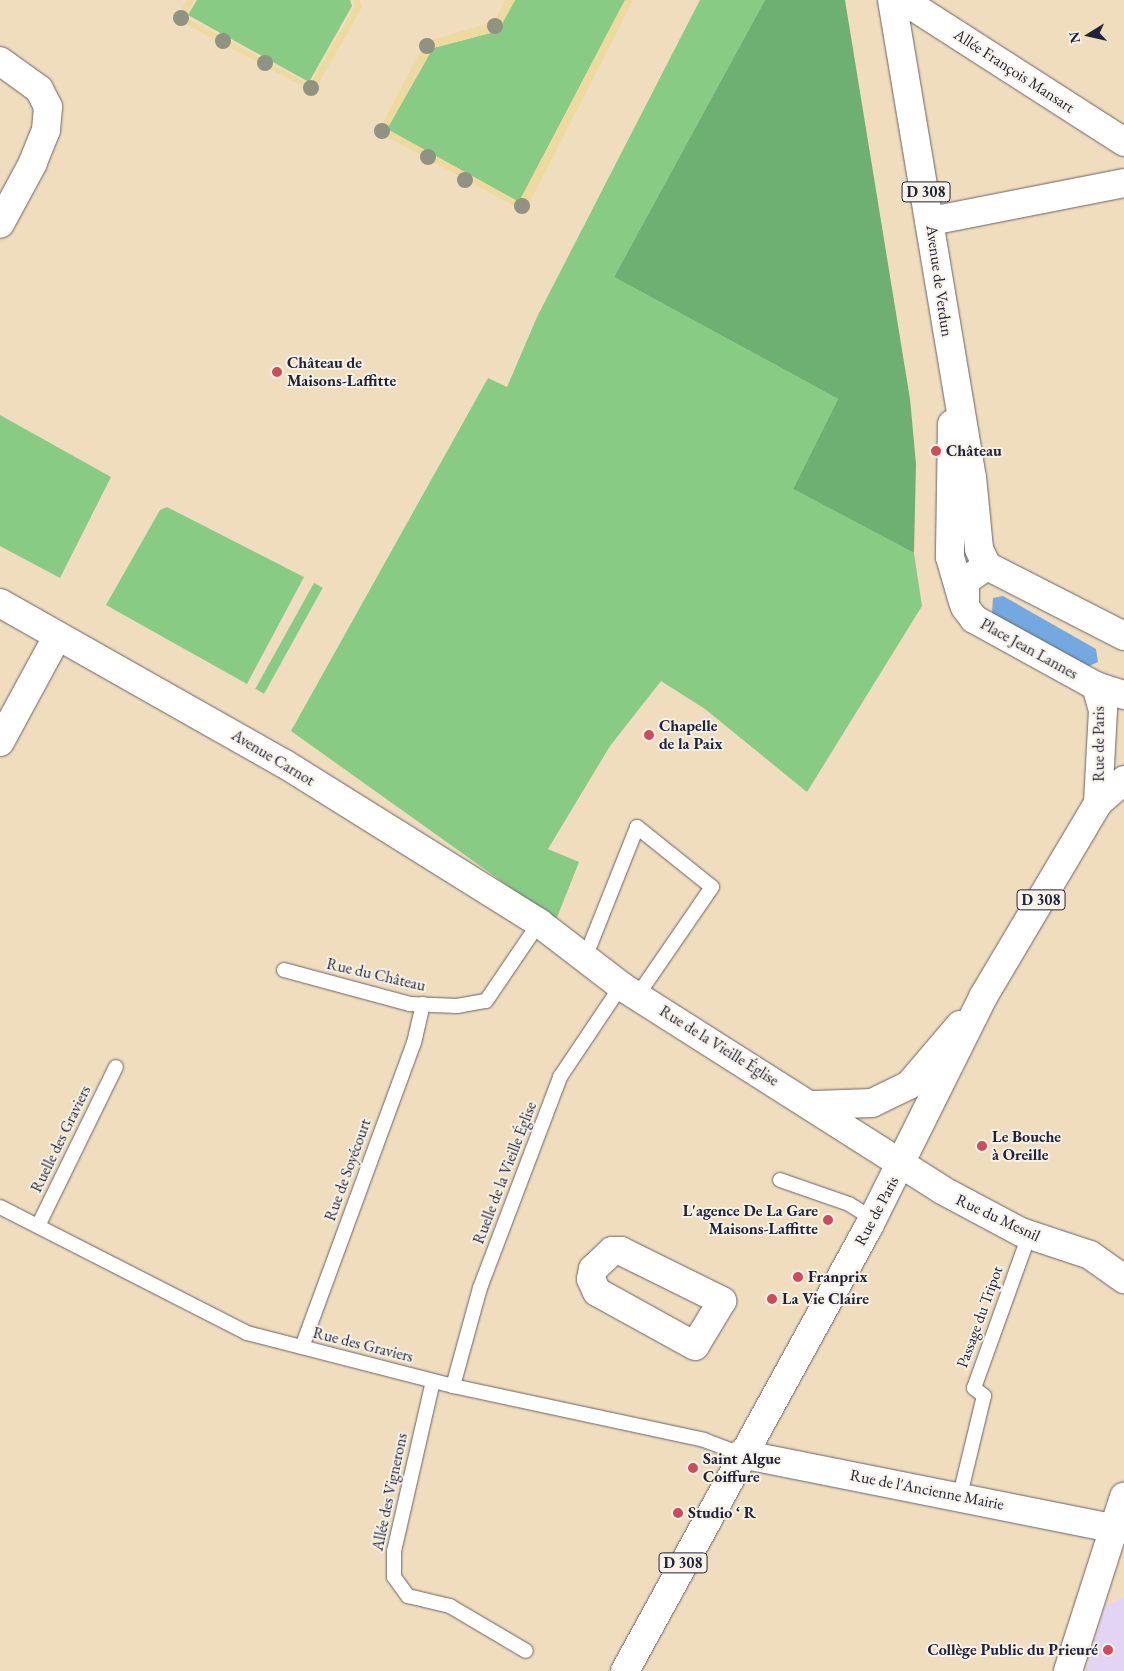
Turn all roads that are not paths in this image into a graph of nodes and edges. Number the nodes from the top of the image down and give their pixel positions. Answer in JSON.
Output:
{"nodes":[{"id":1,"x":892,"y":0,"type":"edge"},
{"id":2,"x":903,"y":0,"type":"edge"},
{"id":3,"x":0,"y":61,"type":"edge"},
{"id":4,"x":1124,"y":142,"type":"edge"},
{"id":5,"x":1124,"y":183,"type":"edge"},
{"id":6,"x":931,"y":221,"type":"junction"},
{"id":7,"x":0,"y":224,"type":"edge"},
{"id":8,"x":954,"y":386,"type":"junction"},
{"id":9,"x":987,"y":566,"type":"junction"},
{"id":10,"x":0,"y":603,"type":"edge"},
{"id":11,"x":965,"y":607,"type":"junction"},
{"id":12,"x":1124,"y":636,"type":"edge"},
{"id":13,"x":57,"y":637,"type":"junction"},
{"id":14,"x":1096,"y":686,"type":"junction"},
{"id":15,"x":1124,"y":695,"type":"edge"},
{"id":16,"x":0,"y":742,"type":"edge"},
{"id":17,"x":1124,"y":780,"type":"edge"},
{"id":18,"x":1098,"y":804,"type":"junction"},
{"id":19,"x":539,"y":923,"type":"junction"},
{"id":20,"x":585,"y":958,"type":"junction"},
{"id":21,"x":284,"y":970,"type":"dead end"},
{"id":22,"x":629,"y":991,"type":"junction"},
{"id":23,"x":983,"y":997,"type":"junction"},
{"id":24,"x":423,"y":1004,"type":"junction"},
{"id":25,"x":116,"y":1067,"type":"dead end"},
{"id":26,"x":815,"y":1105,"type":"junction"},
{"id":27,"x":901,"y":1165,"type":"junction"},
{"id":28,"x":780,"y":1180,"type":"dead end"},
{"id":29,"x":0,"y":1206,"type":"edge"},
{"id":30,"x":873,"y":1219,"type":"junction"},
{"id":31,"x":38,"y":1226,"type":"junction"},
{"id":32,"x":1028,"y":1234,"type":"junction"},
{"id":33,"x":1124,"y":1279,"type":"edge"},
{"id":34,"x":302,"y":1347,"type":"junction"},
{"id":35,"x":433,"y":1381,"type":"junction"},
{"id":36,"x":453,"y":1386,"type":"junction"},
{"id":37,"x":741,"y":1454,"type":"junction"},
{"id":38,"x":960,"y":1495,"type":"junction"},
{"id":39,"x":1124,"y":1497,"type":"edge"},
{"id":40,"x":1112,"y":1528,"type":"junction"},
{"id":41,"x":526,"y":1650,"type":"dead end"},
{"id":42,"x":625,"y":1671,"type":"edge"},
{"id":43,"x":1068,"y":1671,"type":"edge"}],
"edges":[{"from":1,"to":6,"type":"street","name":"Avenue de Verdun","number":"D 308"},
{"from":2,"to":4,"type":"street","name":"Allée François Mansart"},
{"from":3,"to":7,"type":"street"},
{"from":5,"to":6,"type":"street"},
{"from":6,"to":8,"type":"street","name":"Avenue de Verdun","number":"D 308"},
{"from":8,"to":9,"type":"street","name":"Avenue de Verdun","number":"D 308"},
{"from":8,"to":11,"type":"street","name":"Avenue de Verdun","number":"D 308"},
{"from":9,"to":11,"type":"street","name":"Place Jean Lannes"},
{"from":9,"to":12,"type":"street"},
{"from":10,"to":13,"type":"street","name":"Avenue Carnot"},
{"from":11,"to":14,"type":"street","name":"Place Jean Lannes"},
{"from":13,"to":16,"type":"street"},
{"from":13,"to":19,"type":"street","name":"Avenue Carnot"},
{"from":14,"to":15,"type":"street","name":"Place Jean Lannes"},
{"from":14,"to":18,"type":"street","name":"Rue de Paris","number":"D 308"},
{"from":17,"to":18,"type":"street","name":"Rue de Paris","number":"D 308"},
{"from":18,"to":23,"type":"street","name":"Rue de Paris","number":"D 308"},
{"from":19,"to":20,"type":"street","name":"Rue de la Vieille Église"},
{"from":19,"to":24,"type":"lane","name":"Rue du Château"},
{"from":20,"to":22,"type":"street","name":"Rue de la Vieille Église"},
{"from":20,"to":22,"type":"lane","name":"Ruelle de la Vieille Église"},
{"from":21,"to":24,"type":"lane","name":"Rue du Château"},
{"from":22,"to":26,"type":"street","name":"Rue de la Vieille Église"},
{"from":22,"to":36,"type":"lane","name":"Ruelle de la Vieille Église"},
{"from":23,"to":26,"type":"street"},
{"from":23,"to":27,"type":"street","name":"Rue de Paris","number":"D 308"},
{"from":24,"to":34,"type":"lane","name":"Rue de Soyécourt"},
{"from":25,"to":31,"type":"lane","name":"Ruelle des Graviers"},
{"from":26,"to":27,"type":"street","name":"Rue de la Vieille Église"},
{"from":27,"to":30,"type":"street","name":"Rue de Paris","number":"D 308"},
{"from":27,"to":32,"type":"street","name":"Rue du Mesnil"},
{"from":28,"to":30,"type":"lane"},
{"from":29,"to":31,"type":"lane","name":"Rue des Graviers"},
{"from":30,"to":37,"type":"street","name":"Rue de Paris","number":"D 308"},
{"from":31,"to":34,"type":"lane","name":"Rue des Graviers"},
{"from":32,"to":33,"type":"street","name":"Rue du Mesnil"},
{"from":32,"to":38,"type":"lane","name":"Passage du Tripot"},
{"from":34,"to":35,"type":"lane","name":"Rue des Graviers"},
{"from":35,"to":36,"type":"lane","name":"Rue des Graviers"},
{"from":35,"to":41,"type":"lane","name":"Allée des Vignerons"},
{"from":36,"to":37,"type":"lane","name":"Rue des Graviers"},
{"from":37,"to":38,"type":"street","name":"Rue de l'Ancienne Mairie"},
{"from":37,"to":42,"type":"street","name":"Rue de Paris","number":"D 308"},
{"from":38,"to":40,"type":"street","name":"Rue de l'Ancienne Mairie"},
{"from":39,"to":40,"type":"street"},
{"from":40,"to":43,"type":"street"}]}
